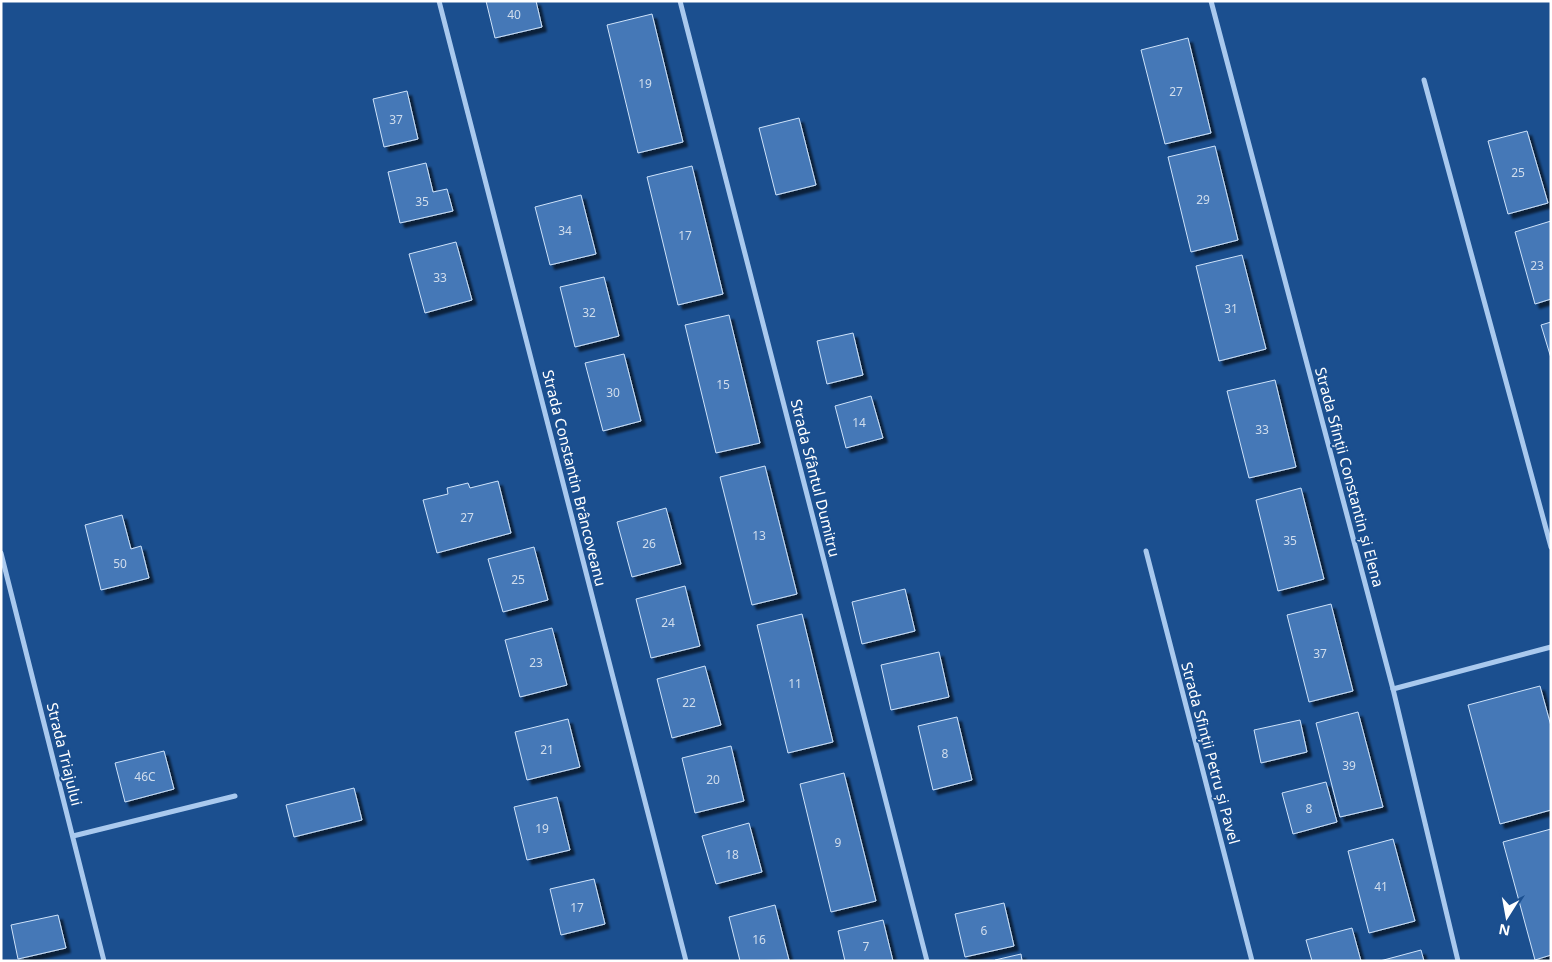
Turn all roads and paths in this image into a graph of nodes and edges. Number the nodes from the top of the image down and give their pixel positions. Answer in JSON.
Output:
{"nodes":[{"id":1,"x":439,"y":1,"type":"edge"},
{"id":2,"x":680,"y":1,"type":"edge"},
{"id":3,"x":1211,"y":1,"type":"edge"},
{"id":4,"x":1424,"y":80,"type":"dead end"},
{"id":5,"x":1551,"y":547,"type":"edge"},
{"id":6,"x":1146,"y":551,"type":"dead end"},
{"id":7,"x":1,"y":553,"type":"edge"},
{"id":8,"x":1551,"y":647,"type":"edge"},
{"id":9,"x":1393,"y":689,"type":"junction"},
{"id":10,"x":235,"y":796,"type":"dead end"},
{"id":11,"x":73,"y":836,"type":"junction"},
{"id":12,"x":104,"y":961,"type":"edge"},
{"id":13,"x":686,"y":961,"type":"edge"},
{"id":14,"x":927,"y":961,"type":"edge"},
{"id":15,"x":1252,"y":961,"type":"edge"},
{"id":16,"x":1458,"y":961,"type":"edge"}],
"edges":[{"from":1,"to":13,"type":"street","name":"Strada Constantin Brâncoveanu"},
{"from":2,"to":14,"type":"street","name":"Strada Sfântul Dumitru"},
{"from":3,"to":9,"type":"street","name":"Strada Sfinții Constantin și Elena"},
{"from":4,"to":5,"type":"street"},
{"from":6,"to":15,"type":"street","name":"Strada Sfinții Petru și Pavel"},
{"from":7,"to":11,"type":"street","name":"Strada Triajului"},
{"from":8,"to":9,"type":"street"},
{"from":9,"to":16,"type":"street","name":"Strada Sfinții Constantin și Elena"},
{"from":10,"to":11,"type":"street"},
{"from":11,"to":12,"type":"street","name":"Strada Triajului"}]}
